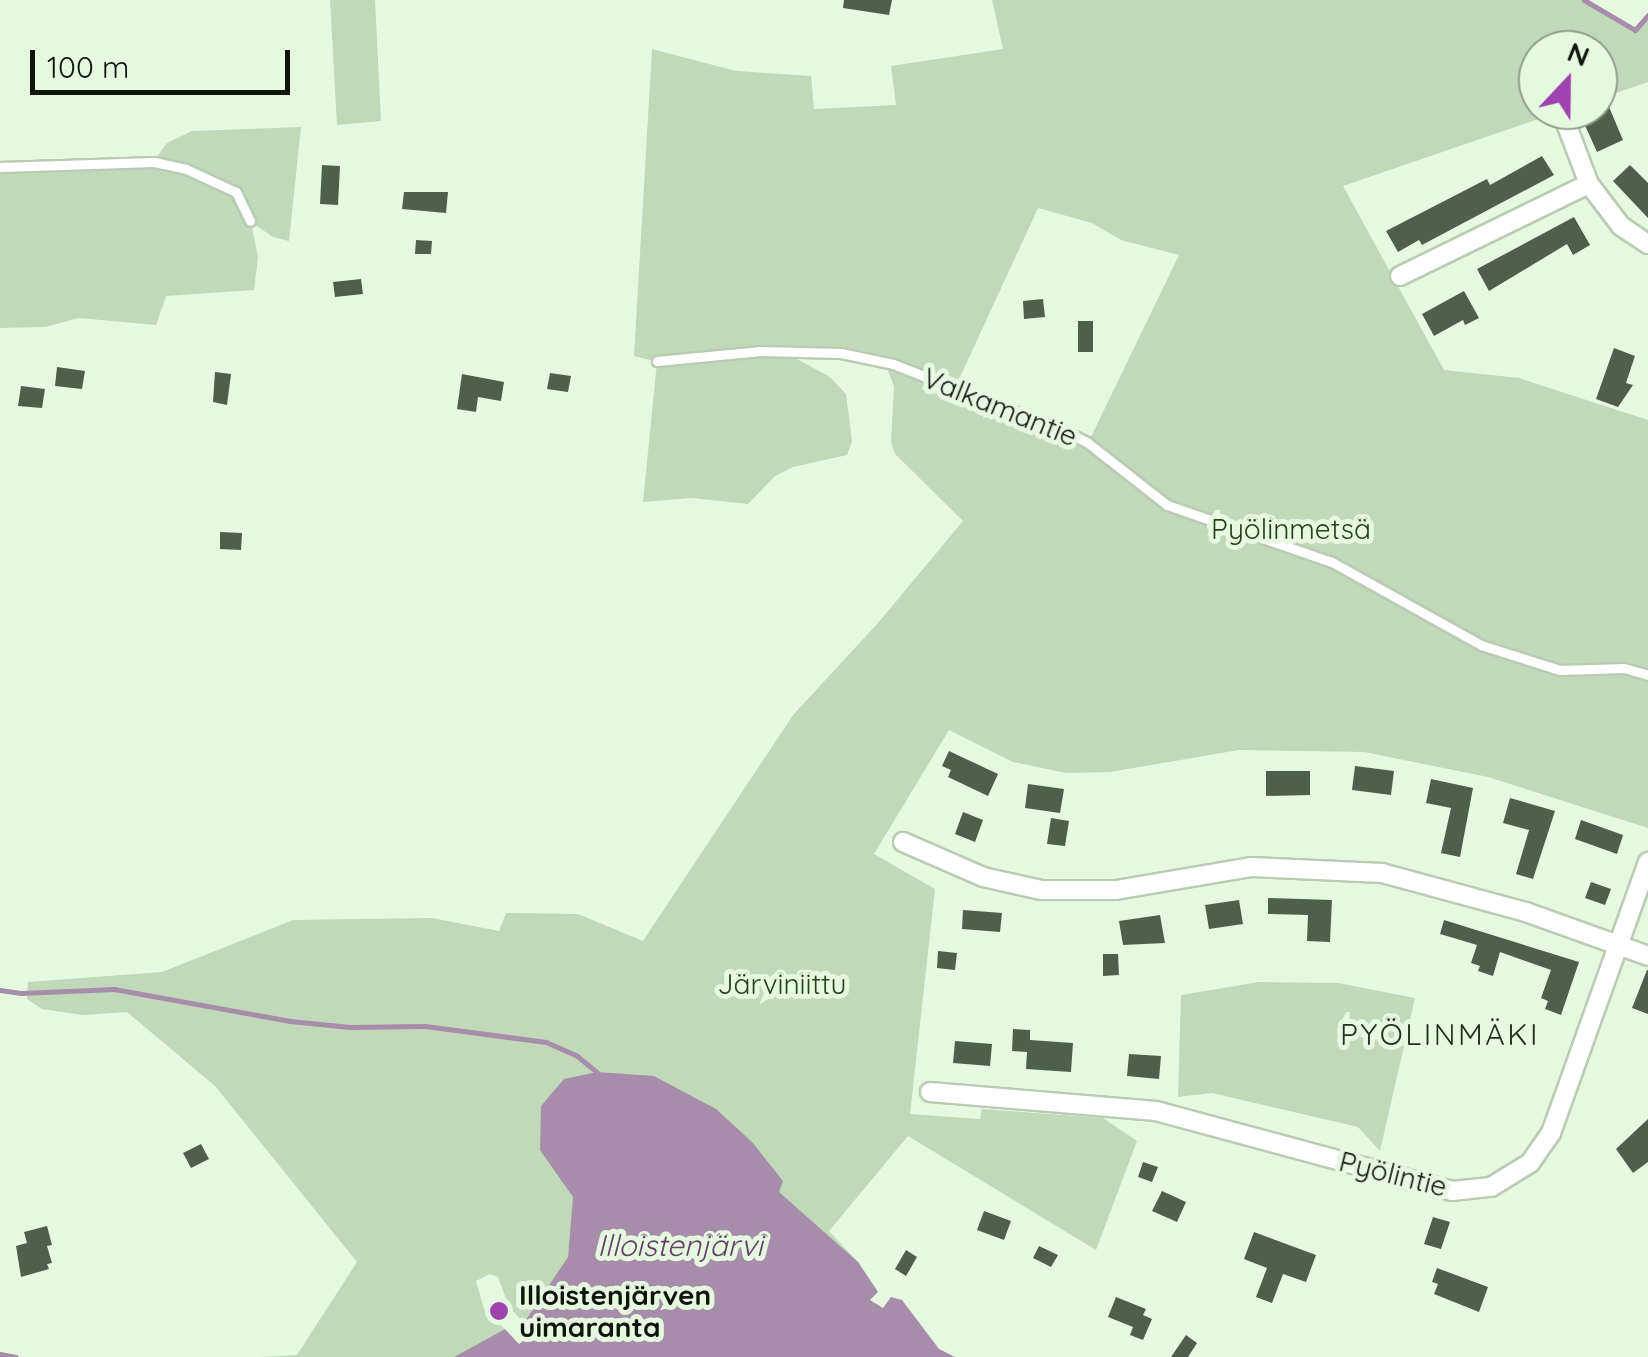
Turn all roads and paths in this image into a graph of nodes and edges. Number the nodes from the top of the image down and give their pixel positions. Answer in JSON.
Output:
{"nodes":[{"id":1,"x":1569,"y":130,"type":"edge"},
{"id":2,"x":0,"y":167,"type":"edge"},
{"id":3,"x":1589,"y":184,"type":"junction"},
{"id":4,"x":250,"y":221,"type":"dead end"},
{"id":5,"x":1648,"y":244,"type":"edge"},
{"id":6,"x":1400,"y":276,"type":"dead end"},
{"id":7,"x":657,"y":361,"type":"dead end"},
{"id":8,"x":1648,"y":675,"type":"edge"},
{"id":9,"x":903,"y":842,"type":"dead end"},
{"id":10,"x":1648,"y":862,"type":"edge"},
{"id":11,"x":1619,"y":944,"type":"junction"},
{"id":12,"x":1648,"y":956,"type":"edge"},
{"id":13,"x":930,"y":1092,"type":"dead end"}],
"edges":[{"from":1,"to":3,"type":"street"},
{"from":2,"to":4,"type":"lane"},
{"from":3,"to":5,"type":"street"},
{"from":3,"to":6,"type":"street"},
{"from":7,"to":8,"type":"lane","name":"Valkamantie"},
{"from":9,"to":11,"type":"street"},
{"from":10,"to":11,"type":"street","name":"Pyölintie"},
{"from":11,"to":12,"type":"street"},
{"from":11,"to":13,"type":"street","name":"Pyölintie"}]}
